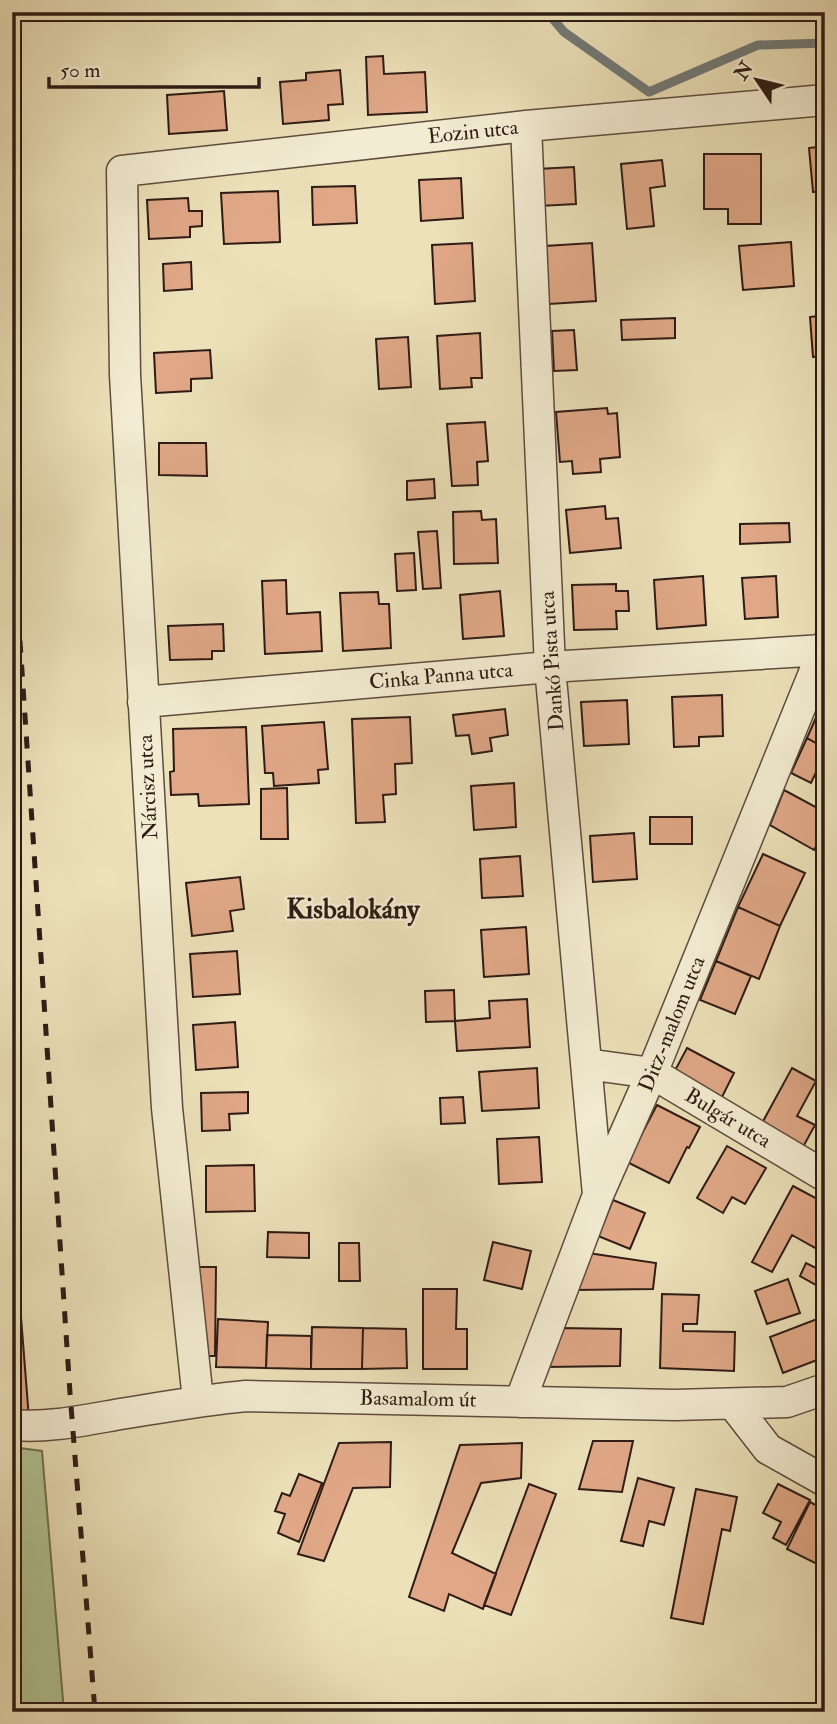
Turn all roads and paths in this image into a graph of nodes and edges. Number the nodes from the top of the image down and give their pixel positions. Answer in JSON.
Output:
{"nodes":[{"id":1,"x":825,"y":100,"type":"edge"},
{"id":2,"x":526,"y":126,"type":"junction"},
{"id":3,"x":122,"y":171,"type":"joint"},
{"id":4,"x":824,"y":648,"type":"edge"},
{"id":5,"x":551,"y":667,"type":"junction"},
{"id":6,"x":143,"y":702,"type":"junction"},
{"id":7,"x":586,"y":1064,"type":"junction"},
{"id":8,"x":652,"y":1073,"type":"junction"},
{"id":9,"x":825,"y":1176,"type":"edge"},
{"id":10,"x":598,"y":1195,"type":"junction"},
{"id":11,"x":825,"y":1389,"type":"edge"},
{"id":12,"x":198,"y":1401,"type":"junction"},
{"id":13,"x":520,"y":1402,"type":"junction"},
{"id":14,"x":733,"y":1404,"type":"junction"},
{"id":15,"x":12,"y":1425,"type":"edge"},
{"id":16,"x":825,"y":1481,"type":"edge"}],
"edges":[{"from":1,"to":2,"type":"street","name":"Eozin utca"},
{"from":2,"to":3,"type":"street","name":"Eozin utca"},
{"from":2,"to":5,"type":"street","name":"Dankó Pista utca"},
{"from":3,"to":6,"type":"street","name":"Nárcisz utca"},
{"from":4,"to":5,"type":"street","name":"Cinka Panna utca"},
{"from":4,"to":8,"type":"street","name":"Ditz-malom utca"},
{"from":5,"to":6,"type":"street","name":"Cinka Panna utca"},
{"from":5,"to":7,"type":"street","name":"Dankó Pista utca"},
{"from":6,"to":12,"type":"street","name":"Nárcisz utca"},
{"from":7,"to":8,"type":"street","name":"Bulgár utca"},
{"from":7,"to":10,"type":"street","name":"Dankó Pista utca"},
{"from":8,"to":9,"type":"street","name":"Bulgár utca"},
{"from":8,"to":10,"type":"street","name":"Ditz-malom utca"},
{"from":10,"to":13,"type":"street","name":"Ditz-malom utca"},
{"from":11,"to":14,"type":"street","name":"Basamalom út"},
{"from":12,"to":13,"type":"street","name":"Basamalom út"},
{"from":12,"to":15,"type":"street","name":"Basamalom út"},
{"from":13,"to":14,"type":"street","name":"Basamalom út"},
{"from":14,"to":16,"type":"street"}]}
